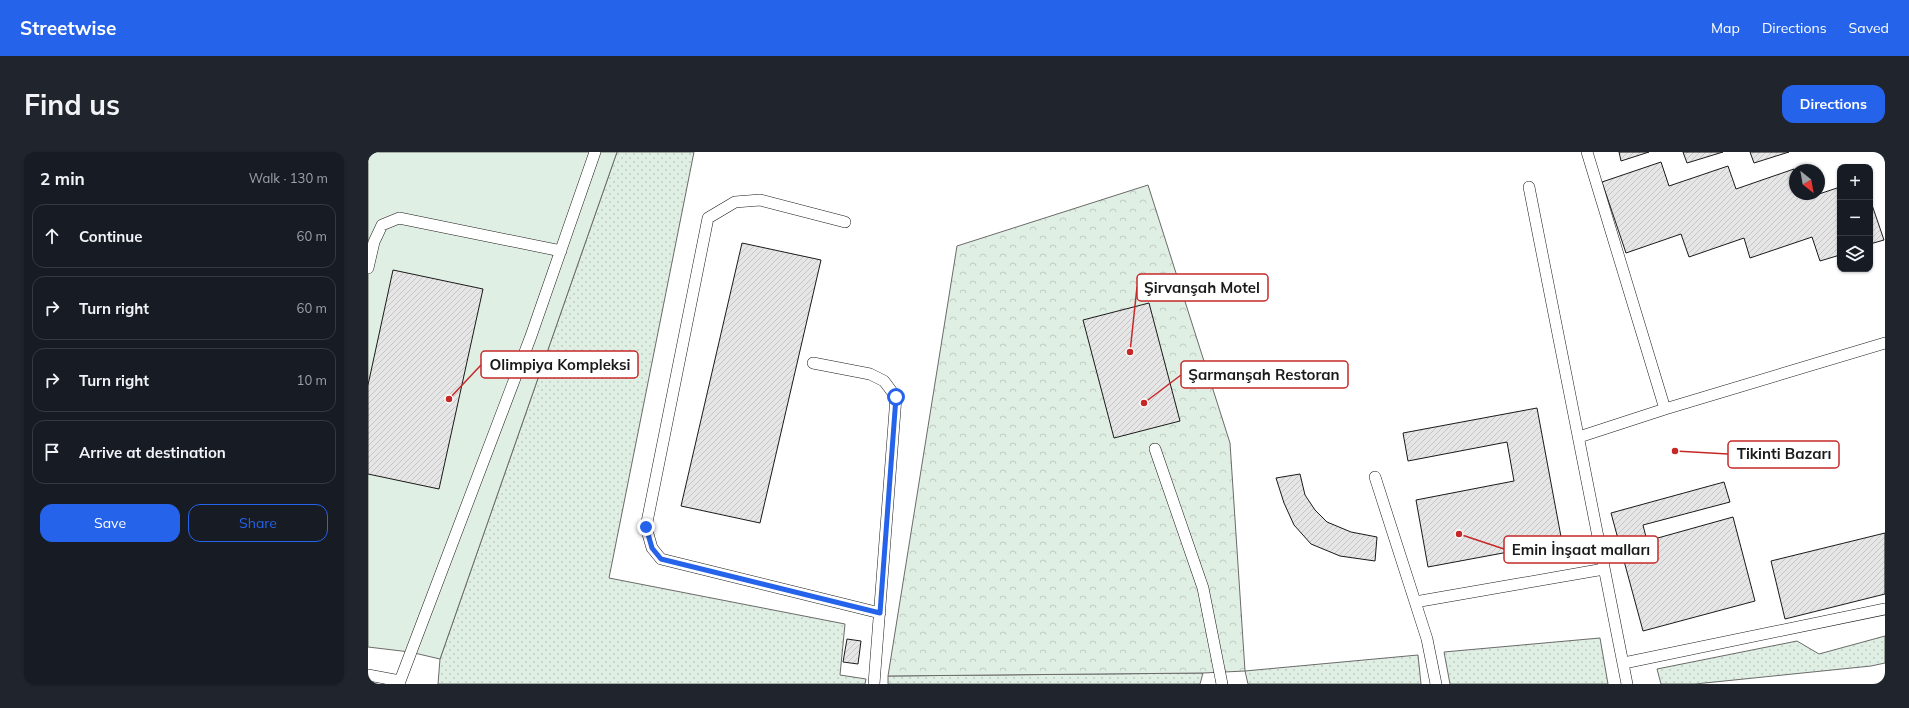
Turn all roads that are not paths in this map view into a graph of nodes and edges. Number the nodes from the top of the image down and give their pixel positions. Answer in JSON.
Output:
{"nodes":[{"id":1,"x":595,"y":152,"type":"edge"},
{"id":2,"x":1587,"y":152,"type":"edge"},
{"id":3,"x":1530,"y":187,"type":"dead end"},
{"id":4,"x":845,"y":222,"type":"dead end"},
{"id":5,"x":561,"y":251,"type":"junction"},
{"id":6,"x":368,"y":268,"type":"edge"},
{"id":7,"x":1885,"y":343,"type":"edge"},
{"id":8,"x":813,"y":363,"type":"dead end"},
{"id":9,"x":1665,"y":409,"type":"junction"},
{"id":10,"x":1579,"y":437,"type":"junction"},
{"id":11,"x":1155,"y":449,"type":"dead end"},
{"id":12,"x":1375,"y":477,"type":"dead end"},
{"id":13,"x":1604,"y":569,"type":"junction"},
{"id":14,"x":1416,"y":602,"type":"junction"},
{"id":15,"x":1885,"y":609,"type":"edge"},
{"id":16,"x":880,"y":613,"type":"junction"},
{"id":17,"x":1624,"y":662,"type":"junction"},
{"id":18,"x":368,"y":675,"type":"edge"},
{"id":19,"x":400,"y":682,"type":"edge"},
{"id":20,"x":874,"y":684,"type":"edge"},
{"id":21,"x":1222,"y":684,"type":"edge"},
{"id":22,"x":1436,"y":684,"type":"edge"},
{"id":23,"x":1627,"y":684,"type":"edge"}],
"edges":[{"from":1,"to":5,"type":"lane"},
{"from":2,"to":9,"type":"lane"},
{"from":3,"to":10,"type":"lane"},
{"from":4,"to":16,"type":"lane"},
{"from":5,"to":6,"type":"lane"},
{"from":5,"to":19,"type":"lane"},
{"from":7,"to":9,"type":"lane"},
{"from":8,"to":16,"type":"lane"},
{"from":9,"to":10,"type":"lane"},
{"from":10,"to":13,"type":"lane"},
{"from":11,"to":21,"type":"lane"},
{"from":12,"to":14,"type":"lane"},
{"from":13,"to":14,"type":"lane"},
{"from":13,"to":17,"type":"lane"},
{"from":14,"to":22,"type":"lane"},
{"from":15,"to":17,"type":"lane"},
{"from":16,"to":20,"type":"lane"},
{"from":17,"to":23,"type":"lane"},
{"from":18,"to":19,"type":"lane"}]}
